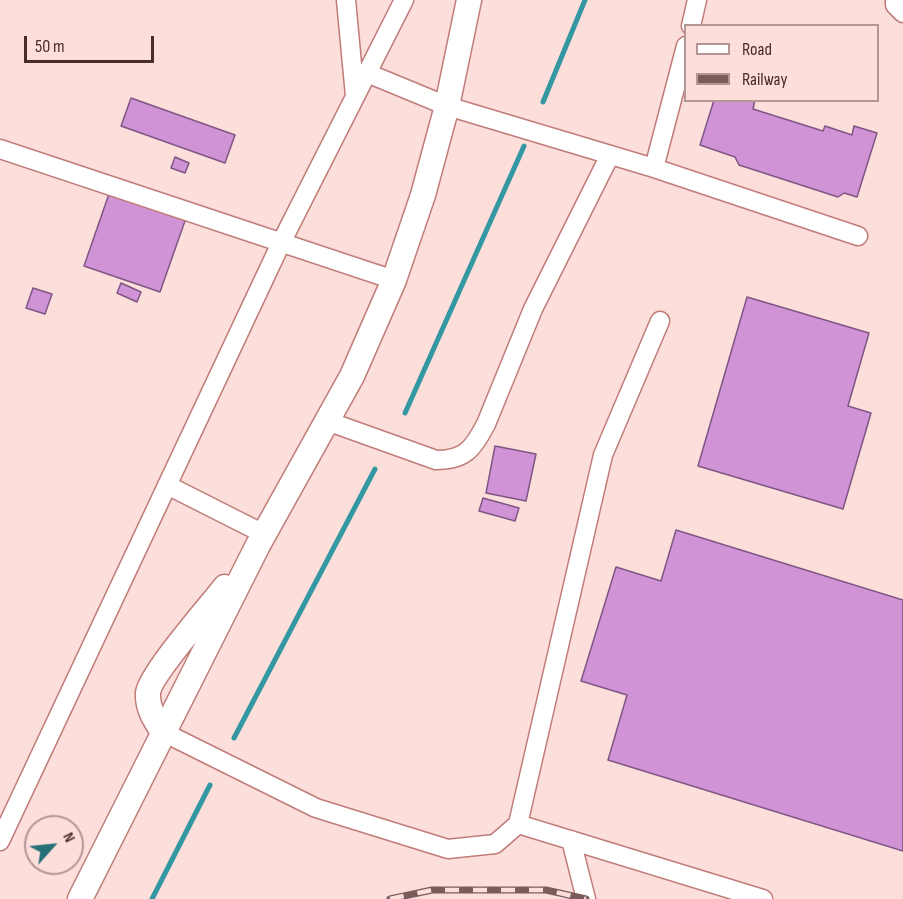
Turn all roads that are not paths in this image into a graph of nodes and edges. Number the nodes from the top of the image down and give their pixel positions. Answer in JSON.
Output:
{"nodes":[{"id":1,"x":346,"y":0,"type":"edge"},
{"id":2,"x":404,"y":0,"type":"edge"},
{"id":3,"x":469,"y":0,"type":"edge"},
{"id":4,"x":698,"y":0,"type":"edge"},
{"id":5,"x":895,"y":0,"type":"edge"},
{"id":6,"x":903,"y":13,"type":"edge"},
{"id":7,"x":692,"y":24,"type":"edge"},
{"id":8,"x":684,"y":54,"type":"edge"},
{"id":9,"x":367,"y":73,"type":"junction"},
{"id":10,"x":356,"y":96,"type":"junction"},
{"id":11,"x":447,"y":106,"type":"junction"},
{"id":12,"x":0,"y":149,"type":"edge"},
{"id":13,"x":18,"y":155,"type":"junction"},
{"id":14,"x":610,"y":155,"type":"junction"},
{"id":15,"x":0,"y":164,"type":"edge"},
{"id":16,"x":654,"y":168,"type":"junction"},
{"id":17,"x":858,"y":236,"type":"dead end"},
{"id":18,"x":281,"y":243,"type":"junction"},
{"id":19,"x":394,"y":280,"type":"junction"},
{"id":20,"x":660,"y":321,"type":"dead end"},
{"id":21,"x":327,"y":421,"type":"junction"},
{"id":22,"x":167,"y":485,"type":"junction"},
{"id":23,"x":261,"y":540,"type":"junction"},
{"id":24,"x":163,"y":732,"type":"junction"},
{"id":25,"x":518,"y":824,"type":"junction"},
{"id":26,"x":571,"y":840,"type":"junction"},
{"id":27,"x":0,"y":841,"type":"edge"},
{"id":28,"x":80,"y":899,"type":"edge"},
{"id":29,"x":586,"y":899,"type":"edge"},
{"id":30,"x":762,"y":899,"type":"edge"}],
"edges":[{"from":1,"to":10,"type":"lane"},
{"from":2,"to":9,"type":"lane"},
{"from":3,"to":11,"type":"main road"},
{"from":4,"to":7,"type":"lane"},
{"from":5,"to":6,"type":"lane"},
{"from":8,"to":16,"type":"lane"},
{"from":9,"to":10,"type":"lane"},
{"from":9,"to":11,"type":"lane"},
{"from":10,"to":18,"type":"lane"},
{"from":11,"to":14,"type":"lane"},
{"from":11,"to":19,"type":"main road"},
{"from":12,"to":13,"type":"lane"},
{"from":13,"to":15,"type":"lane"},
{"from":13,"to":18,"type":"lane"},
{"from":14,"to":16,"type":"lane"},
{"from":14,"to":21,"type":"lane"},
{"from":16,"to":17,"type":"lane"},
{"from":18,"to":19,"type":"lane"},
{"from":18,"to":22,"type":"lane"},
{"from":19,"to":21,"type":"main road"},
{"from":20,"to":25,"type":"lane"},
{"from":21,"to":23,"type":"main road"},
{"from":22,"to":23,"type":"lane"},
{"from":22,"to":27,"type":"lane"},
{"from":23,"to":24,"type":"main road"},
{"from":23,"to":24,"type":"main road"},
{"from":24,"to":25,"type":"lane"},
{"from":24,"to":28,"type":"main road"},
{"from":25,"to":26,"type":"lane"},
{"from":26,"to":29,"type":"lane"},
{"from":26,"to":30,"type":"lane"}]}
